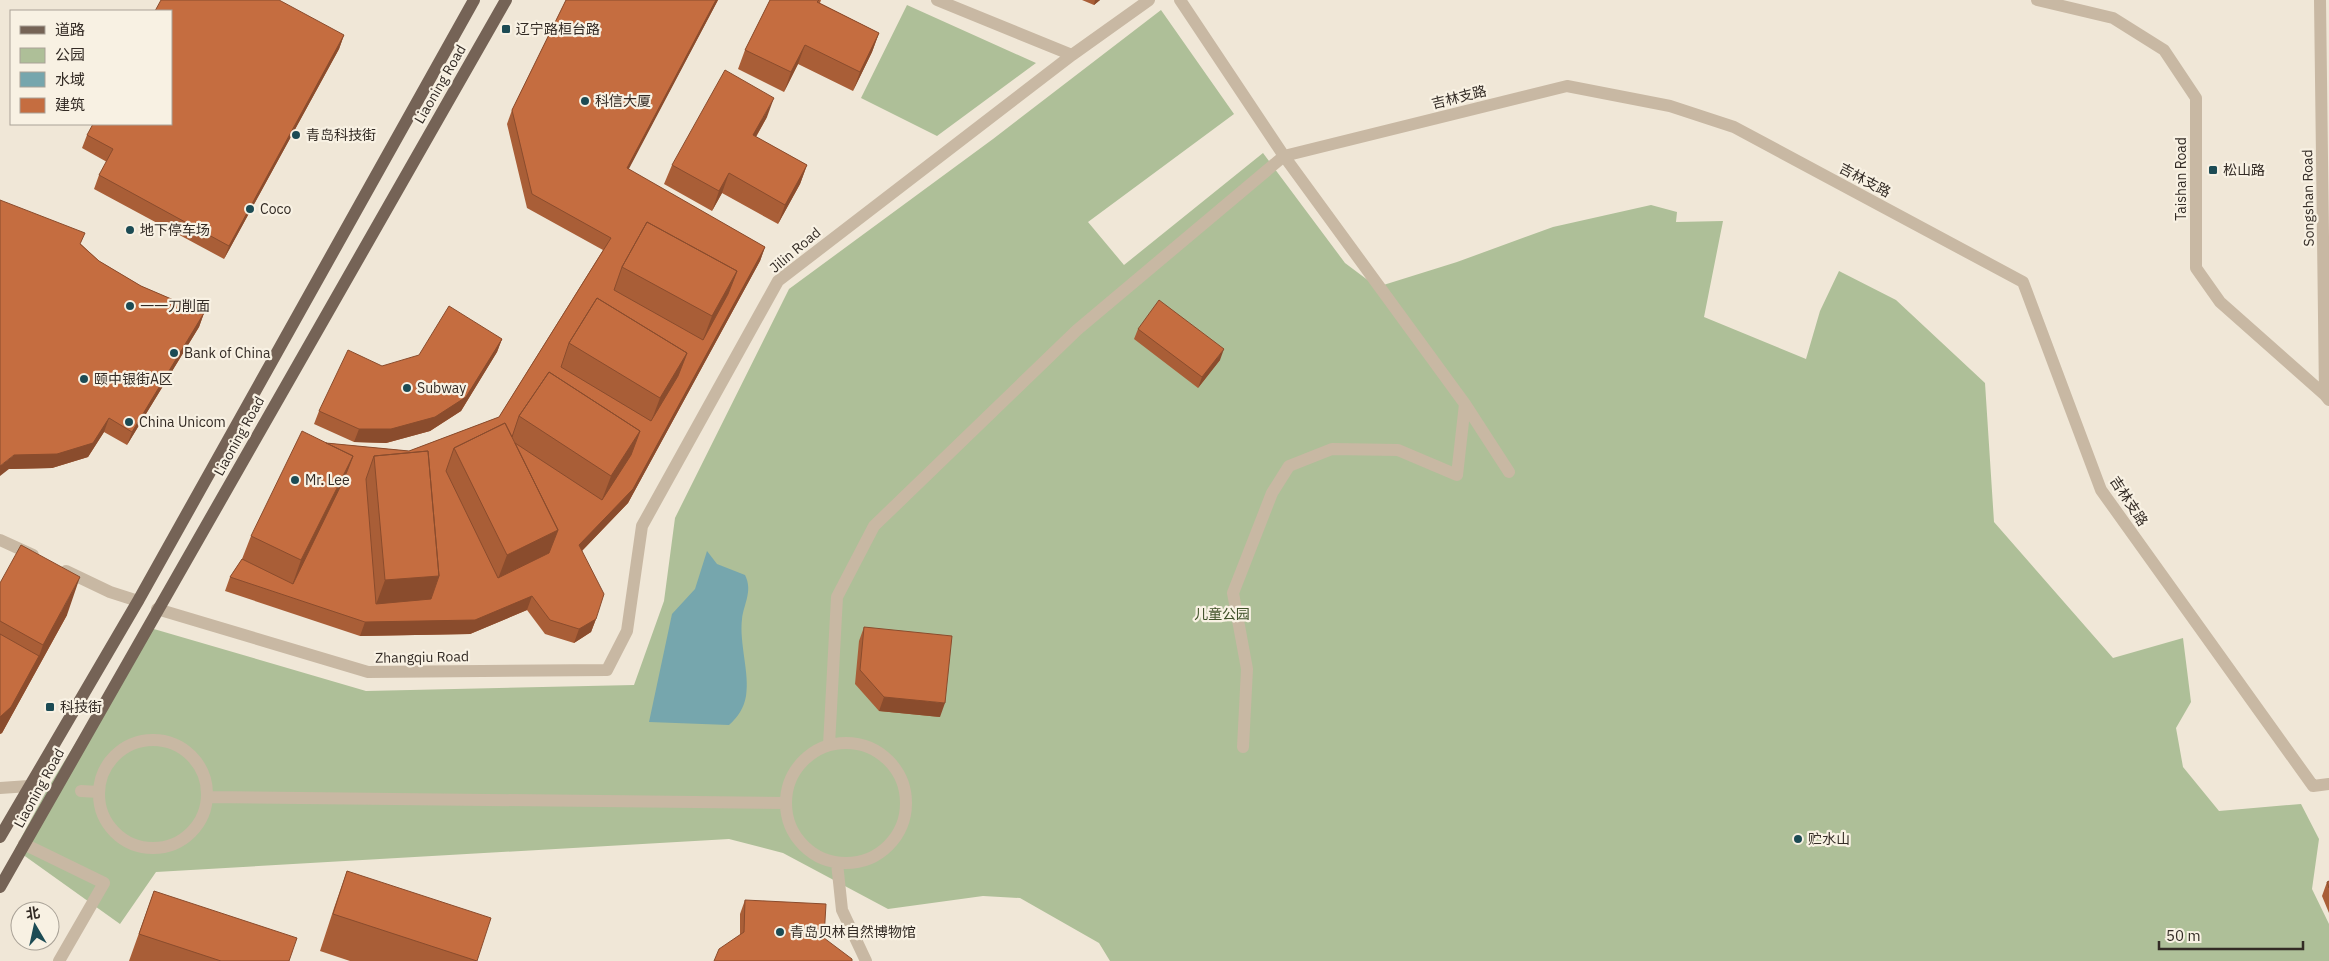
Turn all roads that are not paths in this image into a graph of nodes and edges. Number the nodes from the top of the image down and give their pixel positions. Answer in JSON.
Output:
{"nodes":[{"id":1,"x":474,"y":0,"type":"edge"},
{"id":2,"x":506,"y":0,"type":"edge"},
{"id":3,"x":937,"y":0,"type":"edge"},
{"id":4,"x":1150,"y":0,"type":"edge"},
{"id":5,"x":1180,"y":0,"type":"edge"},
{"id":6,"x":2037,"y":0,"type":"edge"},
{"id":7,"x":2320,"y":0,"type":"edge"},
{"id":8,"x":1072,"y":55,"type":"junction"},
{"id":9,"x":1284,"y":156,"type":"junction"},
{"id":10,"x":2327,"y":398,"type":"edge"},
{"id":11,"x":1465,"y":404,"type":"junction"},
{"id":12,"x":1509,"y":472,"type":"dead end"},
{"id":13,"x":0,"y":540,"type":"edge"},
{"id":14,"x":138,"y":601,"type":"junction"},
{"id":15,"x":157,"y":609,"type":"junction"},
{"id":16,"x":607,"y":670,"type":"joint"},
{"id":17,"x":829,"y":745,"type":"junction"},
{"id":18,"x":1243,"y":747,"type":"dead end"},
{"id":19,"x":2329,"y":784,"type":"edge"},
{"id":20,"x":29,"y":786,"type":"junction"},
{"id":21,"x":0,"y":788,"type":"edge"},
{"id":22,"x":81,"y":791,"type":"dead end"},
{"id":23,"x":98,"y":792,"type":"junction"},
{"id":24,"x":207,"y":797,"type":"junction"},
{"id":25,"x":785,"y":803,"type":"junction"},
{"id":26,"x":0,"y":837,"type":"edge"},
{"id":27,"x":24,"y":844,"type":"junction"},
{"id":28,"x":837,"y":863,"type":"junction"},
{"id":29,"x":0,"y":887,"type":"edge"},
{"id":30,"x":59,"y":961,"type":"edge"},
{"id":31,"x":866,"y":961,"type":"edge"}],
"edges":[{"from":1,"to":14,"type":"main road","name":"Liaoning Road"},
{"from":2,"to":15,"type":"main road","name":"Liaoning Road"},
{"from":3,"to":8,"type":"street"},
{"from":4,"to":8,"type":"street","name":"Jilin Road"},
{"from":5,"to":9,"type":"street"},
{"from":6,"to":10,"type":"street","name":"Taishan Road"},
{"from":7,"to":10,"type":"street","name":"Songshan Road"},
{"from":8,"to":16,"type":"street","name":"Jilin Road"},
{"from":9,"to":11,"type":"street"},
{"from":9,"to":17,"type":"street"},
{"from":9,"to":19,"type":"street","name":"吉林支路"},
{"from":11,"to":12,"type":"street"},
{"from":11,"to":18,"type":"street"},
{"from":13,"to":14,"type":"street"},
{"from":14,"to":20,"type":"main road","name":"Liaoning Road"},
{"from":15,"to":16,"type":"street","name":"Zhangqiu Road"},
{"from":15,"to":27,"type":"main road","name":"Liaoning Road"},
{"from":17,"to":25,"type":"street"},
{"from":17,"to":28,"type":"street"},
{"from":20,"to":21,"type":"street"},
{"from":20,"to":26,"type":"main road","name":"Liaoning Road"},
{"from":22,"to":23,"type":"street"},
{"from":23,"to":24,"type":"street"},
{"from":23,"to":24,"type":"street"},
{"from":24,"to":25,"type":"street"},
{"from":25,"to":28,"type":"street"},
{"from":27,"to":29,"type":"main road","name":"Liaoning Road"},
{"from":27,"to":30,"type":"street"},
{"from":28,"to":31,"type":"street"}]}
